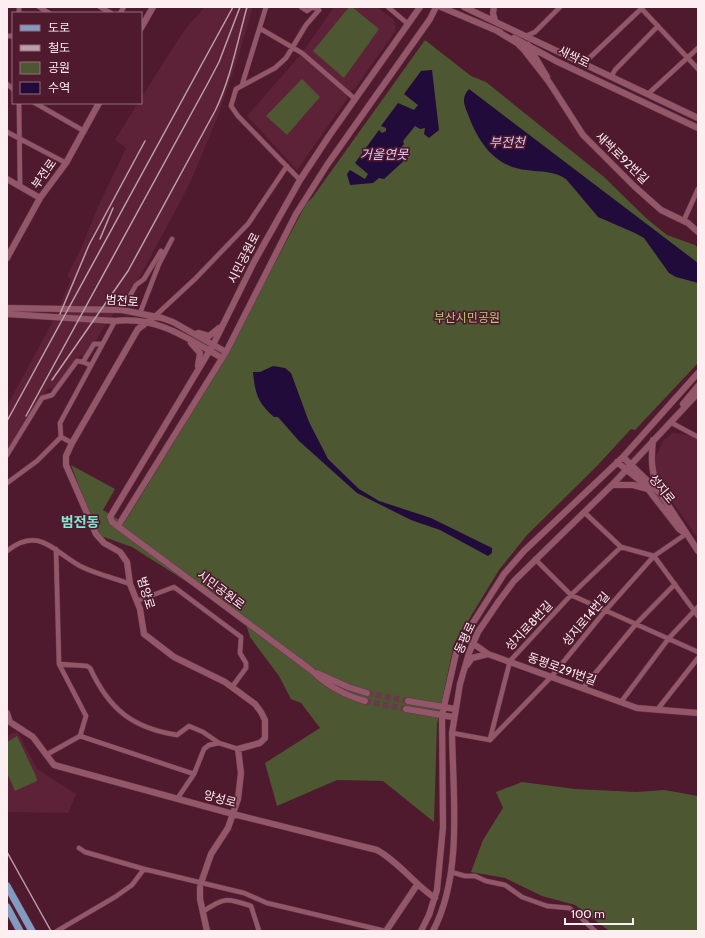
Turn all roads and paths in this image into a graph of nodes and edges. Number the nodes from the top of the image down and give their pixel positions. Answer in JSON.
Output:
{"nodes":[{"id":1,"x":153,"y":7,"type":"edge"},
{"id":2,"x":266,"y":7,"type":"edge"},
{"id":3,"x":301,"y":7,"type":"edge"},
{"id":4,"x":313,"y":7,"type":"edge"},
{"id":5,"x":388,"y":7,"type":"edge"},
{"id":6,"x":420,"y":7,"type":"edge"},
{"id":7,"x":436,"y":7,"type":"edge"},
{"id":8,"x":441,"y":7,"type":"edge"},
{"id":9,"x":464,"y":7,"type":"edge"},
{"id":10,"x":479,"y":7,"type":"edge"},
{"id":11,"x":494,"y":7,"type":"edge"},
{"id":12,"x":560,"y":7,"type":"edge"},
{"id":13,"x":642,"y":8,"type":"edge"},
{"id":14,"x":473,"y":11,"type":"junction"},
{"id":15,"x":495,"y":21,"type":"junction"},
{"id":16,"x":408,"y":24,"type":"junction"},
{"id":17,"x":142,"y":26,"type":"edge"},
{"id":18,"x":658,"y":26,"type":"junction"},
{"id":19,"x":261,"y":29,"type":"junction"},
{"id":20,"x":497,"y":31,"type":"junction"},
{"id":21,"x":526,"y":36,"type":"junction"},
{"id":22,"x":526,"y":43,"type":"junction"},
{"id":23,"x":292,"y":47,"type":"junction"},
{"id":24,"x":698,"y":48,"type":"edge"},
{"id":25,"x":687,"y":58,"type":"junction"},
{"id":26,"x":556,"y":61,"type":"junction"},
{"id":27,"x":583,"y":64,"type":"junction"},
{"id":28,"x":543,"y":69,"type":"junction"},
{"id":29,"x":698,"y":69,"type":"edge"},
{"id":30,"x":611,"y":77,"type":"junction"},
{"id":31,"x":549,"y":82,"type":"junction"},
{"id":32,"x":242,"y":85,"type":"junction"},
{"id":33,"x":648,"y":94,"type":"junction"},
{"id":34,"x":355,"y":99,"type":"junction"},
{"id":35,"x":19,"y":104,"type":"edge"},
{"id":36,"x":37,"y":104,"type":"edge"},
{"id":37,"x":98,"y":104,"type":"edge"},
{"id":38,"x":698,"y":118,"type":"edge"},
{"id":39,"x":698,"y":128,"type":"edge"},
{"id":40,"x":84,"y":131,"type":"junction"},
{"id":41,"x":7,"y":132,"type":"edge"},
{"id":42,"x":20,"y":138,"type":"junction"},
{"id":43,"x":66,"y":163,"type":"junction"},
{"id":44,"x":287,"y":166,"type":"junction"},
{"id":45,"x":7,"y":179,"type":"edge"},
{"id":46,"x":300,"y":180,"type":"junction"},
{"id":47,"x":20,"y":186,"type":"junction"},
{"id":48,"x":698,"y":189,"type":"edge"},
{"id":49,"x":40,"y":198,"type":"junction"},
{"id":50,"x":684,"y":220,"type":"junction"},
{"id":51,"x":698,"y":232,"type":"edge"},
{"id":52,"x":172,"y":239,"type":"dead end"},
{"id":53,"x":10,"y":246,"type":"edge"},
{"id":54,"x":161,"y":251,"type":"dead end"},
{"id":55,"x":7,"y":258,"type":"edge"},
{"id":56,"x":7,"y":308,"type":"edge"},
{"id":57,"x":122,"y":310,"type":"junction"},
{"id":58,"x":140,"y":313,"type":"junction"},
{"id":59,"x":7,"y":314,"type":"edge"},
{"id":60,"x":154,"y":316,"type":"junction"},
{"id":61,"x":115,"y":320,"type":"junction"},
{"id":62,"x":146,"y":322,"type":"junction"},
{"id":63,"x":224,"y":323,"type":"junction"},
{"id":64,"x":192,"y":333,"type":"junction"},
{"id":65,"x":186,"y":337,"type":"junction"},
{"id":66,"x":102,"y":344,"type":"junction"},
{"id":67,"x":212,"y":348,"type":"junction"},
{"id":68,"x":224,"y":355,"type":"junction"},
{"id":69,"x":83,"y":362,"type":"junction"},
{"id":70,"x":90,"y":366,"type":"junction"},
{"id":71,"x":198,"y":371,"type":"junction"},
{"id":72,"x":698,"y":373,"type":"edge"},
{"id":73,"x":698,"y":379,"type":"edge"},
{"id":74,"x":698,"y":386,"type":"edge"},
{"id":75,"x":698,"y":393,"type":"edge"},
{"id":76,"x":658,"y":420,"type":"junction"},
{"id":77,"x":670,"y":422,"type":"junction"},
{"id":78,"x":61,"y":437,"type":"junction"},
{"id":79,"x":698,"y":437,"type":"edge"},
{"id":80,"x":653,"y":440,"type":"junction"},
{"id":81,"x":72,"y":443,"type":"junction"},
{"id":82,"x":7,"y":455,"type":"edge"},
{"id":83,"x":620,"y":460,"type":"junction"},
{"id":84,"x":629,"y":467,"type":"junction"},
{"id":85,"x":7,"y":482,"type":"edge"},
{"id":86,"x":612,"y":485,"type":"junction"},
{"id":87,"x":649,"y":490,"type":"junction"},
{"id":88,"x":661,"y":494,"type":"junction"},
{"id":89,"x":584,"y":512,"type":"junction"},
{"id":90,"x":118,"y":526,"type":"junction"},
{"id":91,"x":686,"y":534,"type":"junction"},
{"id":92,"x":621,"y":547,"type":"junction"},
{"id":93,"x":56,"y":549,"type":"junction"},
{"id":94,"x":7,"y":551,"type":"edge"},
{"id":95,"x":698,"y":551,"type":"edge"},
{"id":96,"x":654,"y":556,"type":"junction"},
{"id":97,"x":535,"y":559,"type":"junction"},
{"id":98,"x":130,"y":584,"type":"junction"},
{"id":99,"x":675,"y":584,"type":"junction"},
{"id":100,"x":571,"y":595,"type":"junction"},
{"id":101,"x":137,"y":600,"type":"junction"},
{"id":102,"x":696,"y":608,"type":"edge"},
{"id":103,"x":605,"y":611,"type":"junction"},
{"id":104,"x":698,"y":616,"type":"edge"},
{"id":105,"x":636,"y":624,"type":"junction"},
{"id":106,"x":464,"y":637,"type":"junction"},
{"id":107,"x":669,"y":638,"type":"junction"},
{"id":108,"x":473,"y":642,"type":"junction"},
{"id":109,"x":698,"y":652,"type":"edge"},
{"id":110,"x":488,"y":654,"type":"junction"},
{"id":111,"x":698,"y":658,"type":"edge"},
{"id":112,"x":510,"y":661,"type":"junction"},
{"id":113,"x":59,"y":664,"type":"junction"},
{"id":114,"x":464,"y":668,"type":"junction"},
{"id":115,"x":311,"y":670,"type":"junction"},
{"id":116,"x":551,"y":677,"type":"junction"},
{"id":117,"x":232,"y":687,"type":"junction"},
{"id":118,"x":583,"y":688,"type":"junction"},
{"id":119,"x":367,"y":693,"type":"tunnel mouth"},
{"id":120,"x":408,"y":700,"type":"tunnel mouth"},
{"id":121,"x":365,"y":701,"type":"tunnel mouth"},
{"id":122,"x":620,"y":702,"type":"junction"},
{"id":123,"x":444,"y":707,"type":"junction"},
{"id":124,"x":406,"y":709,"type":"tunnel mouth"},
{"id":125,"x":455,"y":709,"type":"junction"},
{"id":126,"x":657,"y":710,"type":"junction"},
{"id":127,"x":7,"y":713,"type":"edge"},
{"id":128,"x":698,"y":714,"type":"edge"},
{"id":129,"x":442,"y":715,"type":"junction"},
{"id":130,"x":453,"y":717,"type":"junction"},
{"id":131,"x":452,"y":733,"type":"junction"},
{"id":132,"x":80,"y":736,"type":"junction"},
{"id":133,"x":490,"y":740,"type":"junction"},
{"id":134,"x":219,"y":743,"type":"junction"},
{"id":135,"x":238,"y":749,"type":"junction"},
{"id":136,"x":46,"y":755,"type":"junction"},
{"id":137,"x":194,"y":774,"type":"junction"},
{"id":138,"x":177,"y":799,"type":"junction"},
{"id":139,"x":233,"y":814,"type":"junction"},
{"id":140,"x":80,"y":848,"type":"dead end"},
{"id":141,"x":144,"y":870,"type":"junction"},
{"id":142,"x":451,"y":872,"type":"junction"},
{"id":143,"x":202,"y":880,"type":"dead end"},
{"id":144,"x":417,"y":885,"type":"junction"},
{"id":145,"x":7,"y":886,"type":"edge"},
{"id":146,"x":200,"y":887,"type":"dead end"},
{"id":147,"x":254,"y":898,"type":"junction"},
{"id":148,"x":435,"y":898,"type":"junction"},
{"id":149,"x":251,"y":906,"type":"junction"},
{"id":150,"x":7,"y":907,"type":"edge"},
{"id":151,"x":204,"y":911,"type":"junction"},
{"id":152,"x":259,"y":930,"type":"edge"},
{"id":153,"x":20,"y":931,"type":"edge"},
{"id":154,"x":32,"y":931,"type":"edge"},
{"id":155,"x":57,"y":931,"type":"edge"},
{"id":156,"x":206,"y":931,"type":"edge"},
{"id":157,"x":386,"y":931,"type":"edge"},
{"id":158,"x":421,"y":931,"type":"edge"},
{"id":159,"x":433,"y":931,"type":"edge"},
{"id":160,"x":595,"y":931,"type":"edge"}],
"edges":[{"from":1,"to":17,"type":"main road"},
{"from":2,"to":19,"type":"street"},
{"from":3,"to":4,"type":"street"},
{"from":4,"to":23,"type":"street"},
{"from":5,"to":16,"type":"street"},
{"from":6,"to":16,"type":"main road","name":"시민공원로"},
{"from":7,"to":68,"type":"main road"},
{"from":8,"to":20,"type":"main road","name":"새싹로"},
{"from":9,"to":14,"type":"main road","name":"새싹로"},
{"from":10,"to":14,"type":"street"},
{"from":11,"to":15,"type":"main road"},
{"from":12,"to":21,"type":"street"},
{"from":13,"to":18,"type":"street"},
{"from":13,"to":27,"type":"street"},
{"from":14,"to":15,"type":"main road","name":"새싹로"},
{"from":15,"to":21,"type":"main road","name":"새싹로"},
{"from":16,"to":34,"type":"main road","name":"시민공원로"},
{"from":18,"to":25,"type":"street"},
{"from":18,"to":30,"type":"street"},
{"from":19,"to":23,"type":"street"},
{"from":19,"to":32,"type":"street"},
{"from":20,"to":22,"type":"main road","name":"새싹로"},
{"from":20,"to":31,"type":"main road","name":"새싹로92번길"},
{"from":21,"to":22,"type":"main road"},
{"from":21,"to":27,"type":"main road","name":"새싹로"},
{"from":22,"to":26,"type":"main road","name":"새싹로"},
{"from":22,"to":28,"type":"main road","name":"새싹로92번길"},
{"from":23,"to":32,"type":"street"},
{"from":23,"to":34,"type":"street"},
{"from":24,"to":25,"type":"street"},
{"from":25,"to":29,"type":"street"},
{"from":25,"to":33,"type":"street"},
{"from":26,"to":28,"type":"main road"},
{"from":26,"to":39,"type":"main road","name":"새싹로"},
{"from":27,"to":30,"type":"main road","name":"새싹로"},
{"from":28,"to":31,"type":"main road","name":"새싹로92번길"},
{"from":30,"to":33,"type":"main road","name":"새싹로"},
{"from":31,"to":50,"type":"main road","name":"새싹로92번길"},
{"from":32,"to":44,"type":"street"},
{"from":33,"to":38,"type":"main road","name":"새싹로"},
{"from":34,"to":46,"type":"main road","name":"시민공원로"},
{"from":35,"to":42,"type":"street"},
{"from":36,"to":40,"type":"street"},
{"from":37,"to":40,"type":"main road","name":"부전로"},
{"from":40,"to":43,"type":"main road","name":"부전로"},
{"from":41,"to":42,"type":"street"},
{"from":42,"to":43,"type":"street"},
{"from":42,"to":47,"type":"street"},
{"from":43,"to":49,"type":"main road","name":"부전로"},
{"from":44,"to":46,"type":"street"},
{"from":44,"to":60,"type":"street","name":"시민공원로"},
{"from":45,"to":47,"type":"main road"},
{"from":46,"to":63,"type":"main road","name":"시민공원로"},
{"from":47,"to":49,"type":"main road"},
{"from":48,"to":50,"type":"street"},
{"from":49,"to":53,"type":"main road","name":"부전로"},
{"from":50,"to":51,"type":"main road","name":"새싹로92번길"},
{"from":52,"to":58,"type":"street"},
{"from":53,"to":55,"type":"main road","name":"부전로"},
{"from":54,"to":57,"type":"street"},
{"from":56,"to":57,"type":"main road","name":"범전로"},
{"from":57,"to":58,"type":"main road","name":"범전로"},
{"from":58,"to":60,"type":"main road","name":"범전로"},
{"from":59,"to":61,"type":"main road","name":"범전로"},
{"from":60,"to":62,"type":"main road","name":"범양로"},
{"from":60,"to":64,"type":"main road","name":"범전로"},
{"from":61,"to":62,"type":"main road","name":"범전로"},
{"from":61,"to":66,"type":"street"},
{"from":62,"to":65,"type":"main road","name":"범전로"},
{"from":62,"to":81,"type":"main road","name":"범양로"},
{"from":63,"to":64,"type":"main road"},
{"from":63,"to":67,"type":"main road","name":"시민공원로"},
{"from":64,"to":67,"type":"main road","name":"범전로"},
{"from":65,"to":67,"type":"main road","name":"범전로"},
{"from":65,"to":71,"type":"main road"},
{"from":66,"to":69,"type":"street"},
{"from":66,"to":70,"type":"street"},
{"from":67,"to":68,"type":"main road","name":"범전로"},
{"from":67,"to":71,"type":"main road","name":"시민공원로"},
{"from":68,"to":90,"type":"main road"},
{"from":69,"to":70,"type":"street"},
{"from":69,"to":82,"type":"street"},
{"from":70,"to":78,"type":"street"},
{"from":71,"to":90,"type":"main road","name":"시민공원로"},
{"from":72,"to":76,"type":"main road"},
{"from":73,"to":76,"type":"main road"},
{"from":74,"to":77,"type":"main road"},
{"from":75,"to":77,"type":"main road"},
{"from":76,"to":83,"type":"main road","name":"동평로"},
{"from":77,"to":79,"type":"street"},
{"from":77,"to":80,"type":"main road","name":"동평로"},
{"from":78,"to":81,"type":"street"},
{"from":78,"to":85,"type":"street"},
{"from":80,"to":84,"type":"main road","name":"동평로"},
{"from":80,"to":88,"type":"main road","name":"성지로"},
{"from":81,"to":98,"type":"main road","name":"범양로"},
{"from":83,"to":84,"type":"main road","name":"성지로"},
{"from":83,"to":106,"type":"main road","name":"동평로"},
{"from":84,"to":86,"type":"main road","name":"동평로"},
{"from":84,"to":87,"type":"main road","name":"성지로"},
{"from":84,"to":88,"type":"main road","name":"성지로"},
{"from":86,"to":87,"type":"main road"},
{"from":86,"to":89,"type":"main road","name":"동평로"},
{"from":87,"to":91,"type":"main road","name":"성지로"},
{"from":88,"to":91,"type":"main road","name":"성지로"},
{"from":89,"to":92,"type":"street"},
{"from":89,"to":97,"type":"main road","name":"동평로"},
{"from":90,"to":115,"type":"main road","name":"시민공원로"},
{"from":91,"to":95,"type":"main road","name":"성지로"},
{"from":91,"to":96,"type":"street","name":"성지로14번길"},
{"from":92,"to":96,"type":"street"},
{"from":92,"to":100,"type":"street","name":"성지로8번길"},
{"from":93,"to":94,"type":"street"},
{"from":93,"to":98,"type":"street"},
{"from":93,"to":113,"type":"street"},
{"from":96,"to":99,"type":"street"},
{"from":96,"to":103,"type":"street","name":"성지로14번길"},
{"from":97,"to":100,"type":"street"},
{"from":97,"to":108,"type":"main road","name":"동평로"},
{"from":98,"to":101,"type":"main road","name":"범양로"},
{"from":99,"to":102,"type":"street"},
{"from":99,"to":105,"type":"street"},
{"from":100,"to":103,"type":"street"},
{"from":100,"to":112,"type":"street","name":"성지로8번길"},
{"from":101,"to":117,"type":"main road","name":"범양로"},
{"from":101,"to":117,"type":"street"},
{"from":102,"to":104,"type":"street"},
{"from":102,"to":107,"type":"street"},
{"from":103,"to":105,"type":"street"},
{"from":103,"to":116,"type":"street","name":"성지로14번길"},
{"from":105,"to":107,"type":"street"},
{"from":105,"to":118,"type":"street"},
{"from":106,"to":108,"type":"main road","name":"동평로291번길"},
{"from":106,"to":123,"type":"main road","name":"동평로"},
{"from":107,"to":109,"type":"street"},
{"from":107,"to":122,"type":"street"},
{"from":108,"to":110,"type":"main road","name":"동평로291번길"},
{"from":108,"to":114,"type":"main road","name":"동평로"},
{"from":110,"to":112,"type":"main road","name":"동평로291번길"},
{"from":110,"to":114,"type":"main road"},
{"from":111,"to":126,"type":"street"},
{"from":112,"to":116,"type":"main road","name":"동평로291번길"},
{"from":112,"to":133,"type":"street","name":"성지로8번길"},
{"from":113,"to":132,"type":"street"},
{"from":113,"to":134,"type":"street"},
{"from":114,"to":125,"type":"main road","name":"동평로"},
{"from":115,"to":119,"type":"main road","name":"시민공원로"},
{"from":115,"to":121,"type":"main road","name":"시민공원로"},
{"from":116,"to":118,"type":"main road","name":"동평로291번길"},
{"from":116,"to":133,"type":"street","name":"성지로14번길"},
{"from":117,"to":135,"type":"main road","name":"범양로"},
{"from":118,"to":122,"type":"main road","name":"동평로291번길"},
{"from":120,"to":123,"type":"main road"},
{"from":122,"to":126,"type":"main road","name":"동평로291번길"},
{"from":123,"to":125,"type":"main road"},
{"from":123,"to":129,"type":"main road","name":"동평로"},
{"from":124,"to":129,"type":"main road"},
{"from":125,"to":130,"type":"main road","name":"동평로"},
{"from":126,"to":128,"type":"main road","name":"동평로291번길"},
{"from":127,"to":136,"type":"main road","name":"양성로"},
{"from":129,"to":130,"type":"main road"},
{"from":129,"to":148,"type":"main road","name":"동평로"},
{"from":130,"to":131,"type":"main road","name":"동평로"},
{"from":131,"to":133,"type":"street"},
{"from":131,"to":142,"type":"main road","name":"동평로"},
{"from":132,"to":136,"type":"street"},
{"from":132,"to":137,"type":"street"},
{"from":134,"to":135,"type":"street"},
{"from":134,"to":137,"type":"street"},
{"from":135,"to":139,"type":"main road"},
{"from":136,"to":138,"type":"main road","name":"양성로"},
{"from":137,"to":138,"type":"street"},
{"from":138,"to":139,"type":"main road","name":"양성로"},
{"from":139,"to":143,"type":"main road"},
{"from":139,"to":144,"type":"main road","name":"양성로"},
{"from":140,"to":141,"type":"street"},
{"from":141,"to":147,"type":"street"},
{"from":141,"to":155,"type":"street"},
{"from":142,"to":159,"type":"main road","name":"동평로"},
{"from":142,"to":160,"type":"street"},
{"from":144,"to":148,"type":"main road","name":"양성로"},
{"from":144,"to":157,"type":"main road"},
{"from":145,"to":154,"type":"main road"},
{"from":146,"to":151,"type":"main road"},
{"from":147,"to":149,"type":"street"},
{"from":147,"to":157,"type":"street"},
{"from":148,"to":158,"type":"main road","name":"동평로"},
{"from":149,"to":151,"type":"street"},
{"from":149,"to":152,"type":"street"},
{"from":150,"to":153,"type":"main road"},
{"from":151,"to":156,"type":"main road"}]}
